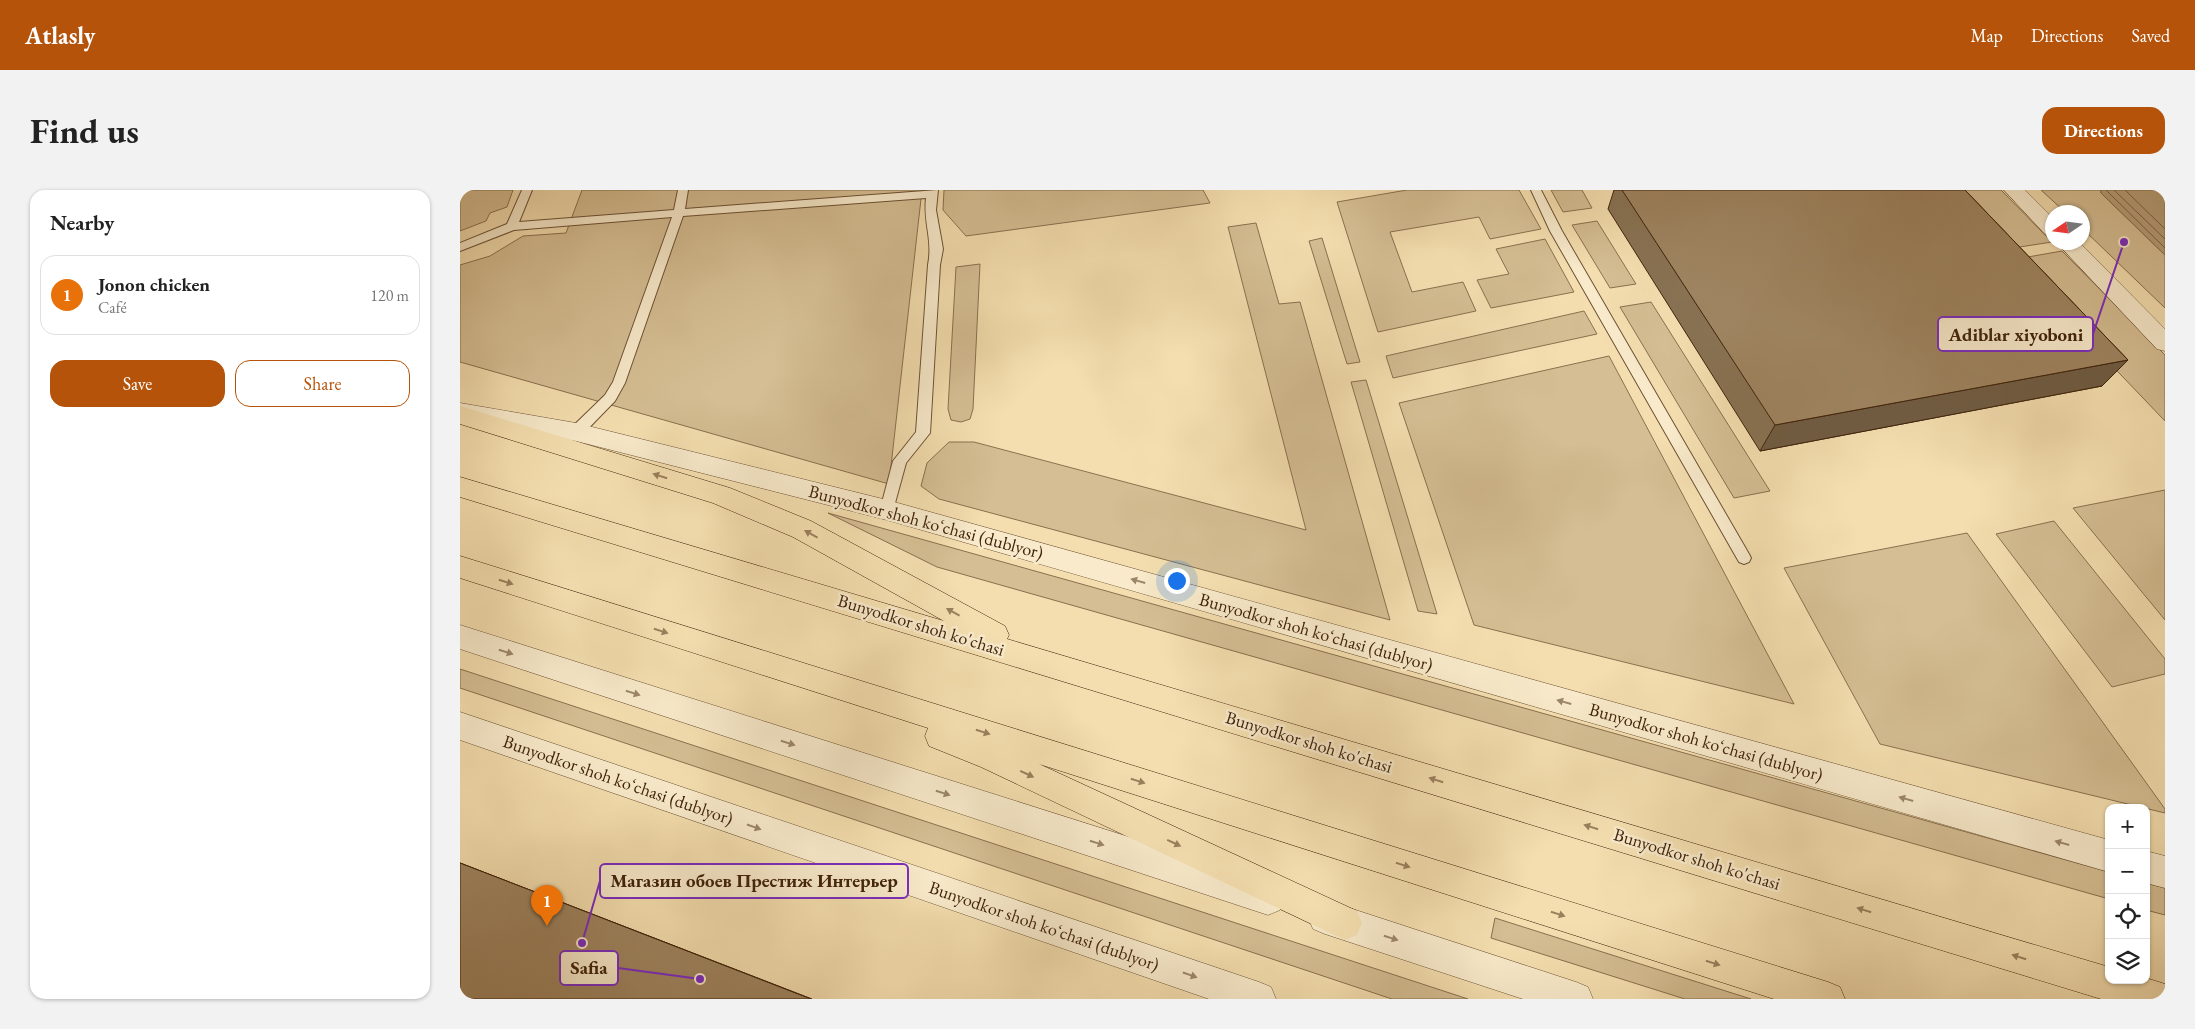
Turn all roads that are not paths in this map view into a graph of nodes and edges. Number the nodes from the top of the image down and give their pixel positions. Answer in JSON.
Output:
{"nodes":[{"id":1,"x":527,"y":190,"type":"edge"},
{"id":2,"x":683,"y":190,"type":"edge"},
{"id":3,"x":1536,"y":190,"type":"edge"},
{"id":4,"x":2014,"y":190,"type":"edge"},
{"id":5,"x":932,"y":192,"type":"edge"},
{"id":6,"x":679,"y":213,"type":"junction"},
{"id":7,"x":2045,"y":222,"type":"edge"},
{"id":8,"x":512,"y":226,"type":"junction"},
{"id":9,"x":460,"y":247,"type":"edge"},
{"id":10,"x":2074,"y":250,"type":"edge"},
{"id":11,"x":2165,"y":342,"type":"edge"},
{"id":12,"x":460,"y":413,"type":"edge"},
{"id":13,"x":576,"y":432,"type":"junction"},
{"id":14,"x":460,"y":487,"type":"edge"},
{"id":15,"x":887,"y":510,"type":"junction"},
{"id":16,"x":1744,"y":558,"type":"dead end"},
{"id":17,"x":460,"y":567,"type":"edge"},
{"id":18,"x":460,"y":637,"type":"edge"},
{"id":19,"x":1042,"y":661,"type":"junction"},
{"id":20,"x":773,"y":666,"type":"junction"},
{"id":21,"x":460,"y":726,"type":"edge"},
{"id":22,"x":2105,"y":855,"type":"edge"},
{"id":23,"x":2150,"y":868,"type":"edge"},
{"id":24,"x":2165,"y":872,"type":"edge"},
{"id":25,"x":1344,"y":923,"type":"junction"},
{"id":26,"x":2066,"y":971,"type":"junction"},
{"id":27,"x":2105,"y":976,"type":"edge"},
{"id":28,"x":2150,"y":980,"type":"edge"},
{"id":29,"x":2165,"y":981,"type":"edge"},
{"id":30,"x":1260,"y":999,"type":"edge"},
{"id":31,"x":1576,"y":999,"type":"edge"},
{"id":32,"x":1828,"y":999,"type":"edge"},
{"id":33,"x":2158,"y":999,"type":"edge"}],
"edges":[{"from":1,"to":8,"type":"lane"},
{"from":2,"to":6,"type":"lane"},
{"from":3,"to":16,"type":"lane"},
{"from":4,"to":7,"type":"street"},
{"from":5,"to":6,"type":"lane"},
{"from":5,"to":15,"type":"lane"},
{"from":6,"to":8,"type":"lane"},
{"from":6,"to":13,"type":"lane"},
{"from":8,"to":9,"type":"lane"},
{"from":10,"to":11,"type":"street"},
{"from":12,"to":13,"type":"street","name":"Bunyodkor shoh koʻchasi (dublyor)"},
{"from":19,"to":12,"type":"main road","one_way":true},
{"from":13,"to":15,"type":"street","name":"Bunyodkor shoh koʻchasi (dublyor)"},
{"from":14,"to":19,"type":"main road","name":"Bunyodkor shoh ko'chasi"},
{"from":22,"to":15,"type":"street","name":"Bunyodkor shoh koʻchasi (dublyor)","one_way":true},
{"from":17,"to":20,"type":"main road","one_way":true},
{"from":18,"to":25,"type":"street","one_way":true},
{"from":26,"to":19,"type":"main road","name":"Bunyodkor shoh ko'chasi","one_way":true},
{"from":20,"to":25,"type":"main road","one_way":true},
{"from":20,"to":32,"type":"main road","one_way":true},
{"from":21,"to":30,"type":"street","name":"Bunyodkor shoh koʻchasi (dublyor)","one_way":true},
{"from":23,"to":24,"type":"street"},
{"from":25,"to":31,"type":"street","one_way":true},
{"from":26,"to":27,"type":"main road"},
{"from":26,"to":33,"type":"main road","name":"Bunyodkor shoh ko'chasi"},
{"from":28,"to":29,"type":"main road"}]}
